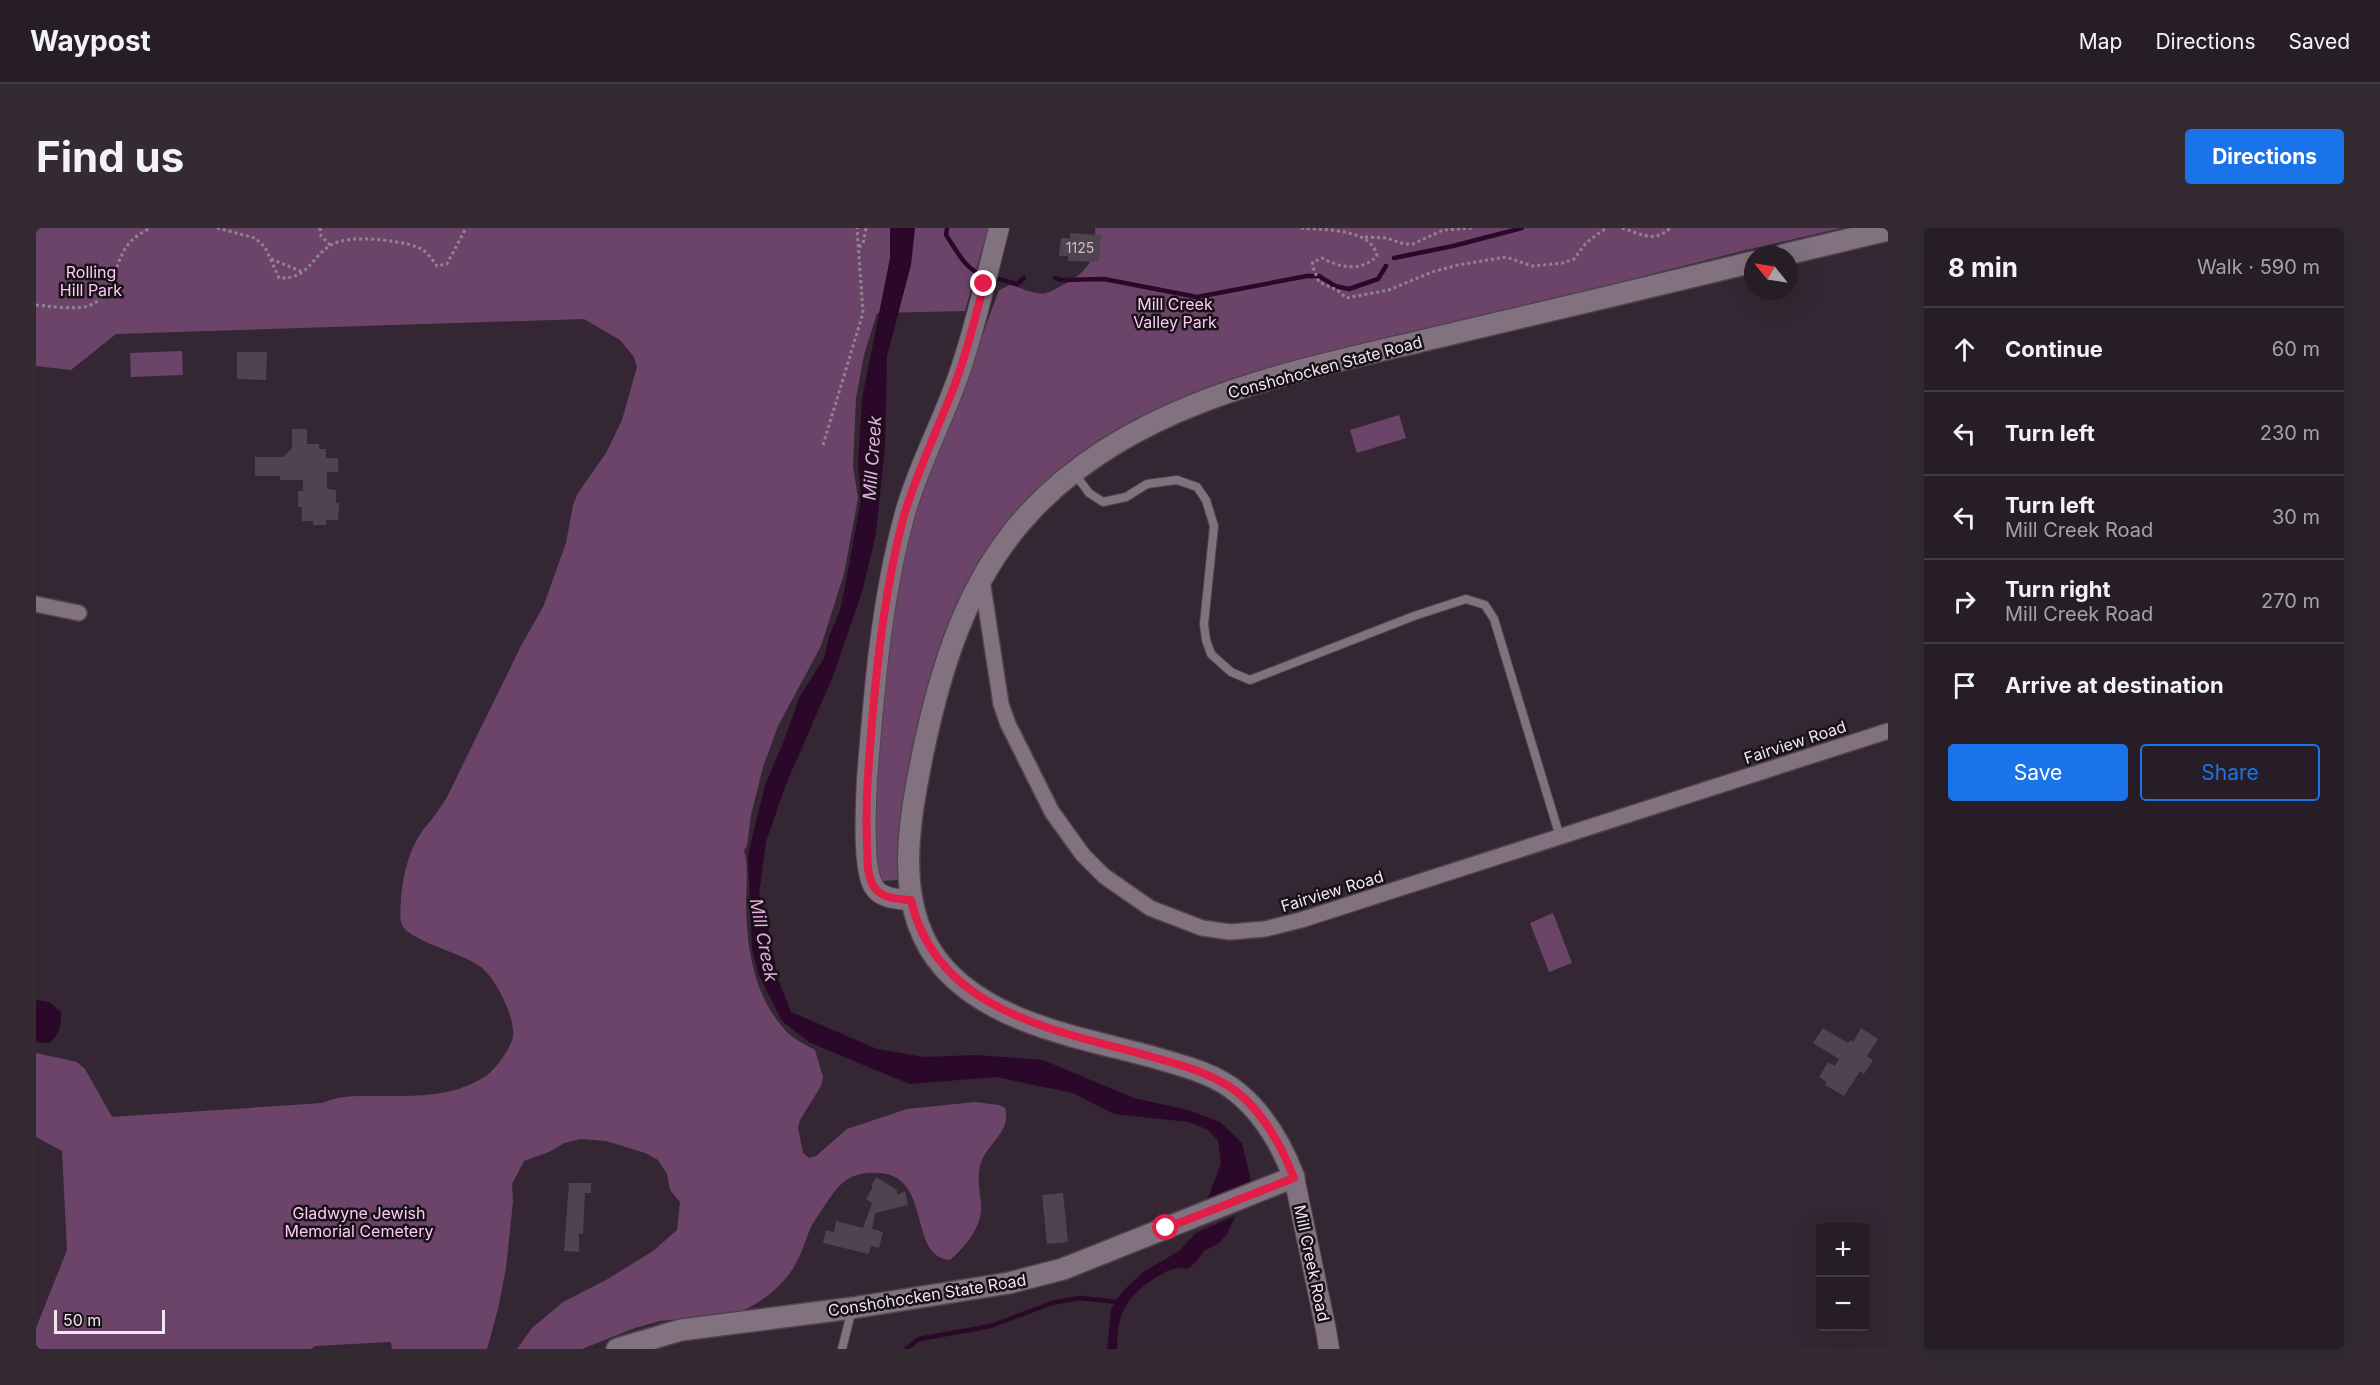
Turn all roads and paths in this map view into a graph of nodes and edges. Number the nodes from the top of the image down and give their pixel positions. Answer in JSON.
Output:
{"nodes":[{"id":1,"x":150,"y":228,"type":"edge"},
{"id":2,"x":217,"y":228,"type":"edge"},
{"id":3,"x":320,"y":228,"type":"edge"},
{"id":4,"x":466,"y":228,"type":"edge"},
{"id":5,"x":857,"y":228,"type":"edge"},
{"id":6,"x":866,"y":228,"type":"edge"},
{"id":7,"x":999,"y":228,"type":"edge"},
{"id":8,"x":1301,"y":228,"type":"edge"},
{"id":9,"x":1473,"y":228,"type":"edge"},
{"id":10,"x":1606,"y":228,"type":"edge"},
{"id":11,"x":1622,"y":228,"type":"edge"},
{"id":12,"x":1670,"y":228,"type":"edge"},
{"id":13,"x":1888,"y":230,"type":"edge"},
{"id":14,"x":1364,"y":237,"type":"junction"},
{"id":15,"x":330,"y":245,"type":"junction"},
{"id":16,"x":859,"y":247,"type":"junction"},
{"id":17,"x":1798,"y":251,"type":"edge"},
{"id":18,"x":269,"y":258,"type":"junction"},
{"id":19,"x":1744,"y":264,"type":"edge"},
{"id":20,"x":303,"y":272,"type":"junction"},
{"id":21,"x":36,"y":305,"type":"edge"},
{"id":22,"x":824,"y":446,"type":"dead end"},
{"id":23,"x":1074,"y":473,"type":"junction"},
{"id":24,"x":982,"y":580,"type":"junction"},
{"id":25,"x":36,"y":604,"type":"edge"},
{"id":26,"x":79,"y":613,"type":"dead end"},
{"id":27,"x":1888,"y":731,"type":"edge"},
{"id":28,"x":1560,"y":837,"type":"junction"},
{"id":29,"x":911,"y":900,"type":"junction"},
{"id":30,"x":1294,"y":1178,"type":"junction"},
{"id":31,"x":852,"y":1308,"type":"junction"},
{"id":32,"x":617,"y":1349,"type":"edge"},
{"id":33,"x":843,"y":1349,"type":"edge"},
{"id":34,"x":1329,"y":1349,"type":"edge"}],
"edges":[{"from":1,"to":21,"type":"path"},
{"from":2,"to":18,"type":"path"},
{"from":3,"to":15,"type":"path"},
{"from":4,"to":15,"type":"path"},
{"from":5,"to":16,"type":"path"},
{"from":6,"to":16,"type":"path"},
{"from":7,"to":29,"type":"street"},
{"from":8,"to":14,"type":"path"},
{"from":9,"to":14,"type":"path"},
{"from":10,"to":14,"type":"path"},
{"from":11,"to":12,"type":"path"},
{"from":13,"to":17,"type":"main road"},
{"from":15,"to":20,"type":"path"},
{"from":16,"to":22,"type":"path"},
{"from":18,"to":20,"type":"path"},
{"from":18,"to":20,"type":"path"},
{"from":19,"to":23,"type":"main road","name":"Conshohocken State Road"},
{"from":23,"to":24,"type":"main road","name":"Conshohocken State Road"},
{"from":23,"to":28,"type":"lane"},
{"from":24,"to":28,"type":"street","name":"Fairview Road"},
{"from":24,"to":29,"type":"main road","name":"Conshohocken State Road"},
{"from":25,"to":26,"type":"street"},
{"from":27,"to":28,"type":"street","name":"Fairview Road"},
{"from":29,"to":30,"type":"main road","name":"Conshohocken State Road"},
{"from":30,"to":31,"type":"main road","name":"Conshohocken State Road"},
{"from":30,"to":34,"type":"street","name":"Mill Creek Road"},
{"from":31,"to":32,"type":"main road","name":"Conshohocken State Road"},
{"from":31,"to":33,"type":"lane"}]}
